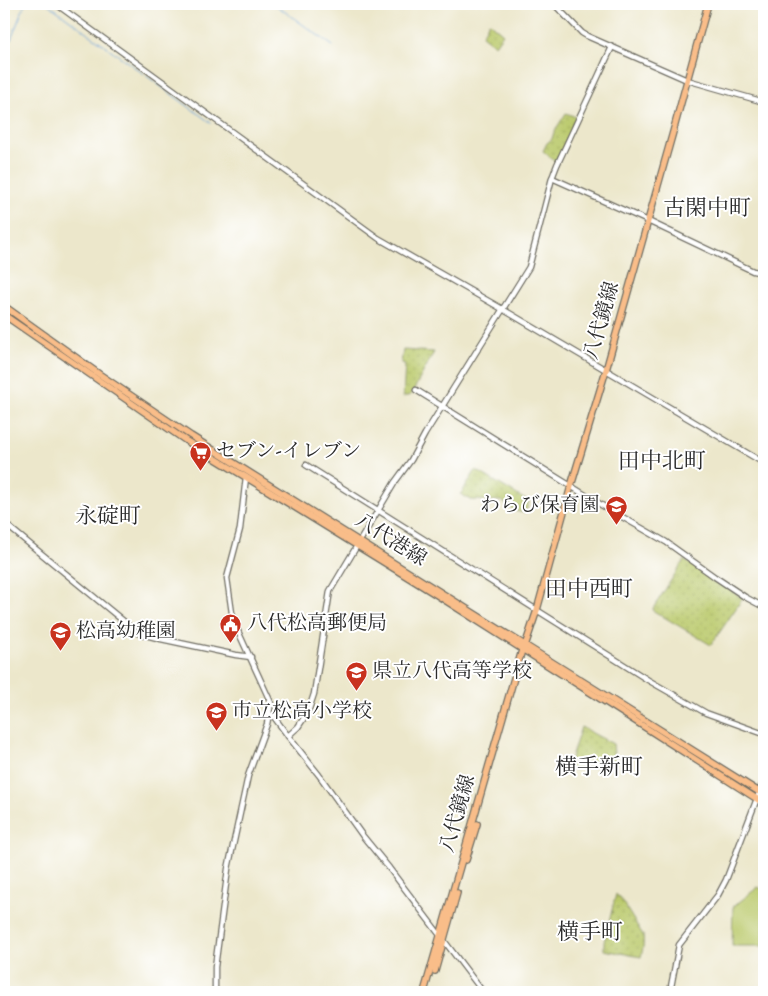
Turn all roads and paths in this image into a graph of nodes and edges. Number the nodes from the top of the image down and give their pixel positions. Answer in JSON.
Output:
{"nodes":[{"id":1,"x":56,"y":4,"type":"edge"},
{"id":2,"x":554,"y":4,"type":"edge"},
{"id":3,"x":708,"y":4,"type":"edge"},
{"id":4,"x":612,"y":47,"type":"junction"},
{"id":5,"x":687,"y":80,"type":"junction"},
{"id":6,"x":764,"y":102,"type":"edge"},
{"id":7,"x":552,"y":178,"type":"junction"},
{"id":8,"x":648,"y":221,"type":"junction"},
{"id":9,"x":764,"y":273,"type":"edge"},
{"id":10,"x":4,"y":306,"type":"edge"},
{"id":11,"x":504,"y":310,"type":"junction"},
{"id":12,"x":4,"y":315,"type":"edge"},
{"id":13,"x":606,"y":370,"type":"junction"},
{"id":14,"x":416,"y":390,"type":"dead end"},
{"id":15,"x":444,"y":406,"type":"junction"},
{"id":16,"x":764,"y":463,"type":"edge"},
{"id":17,"x":306,"y":466,"type":"dead end"},
{"id":18,"x":246,"y":477,"type":"junction"},
{"id":19,"x":571,"y":486,"type":"junction"},
{"id":20,"x":378,"y":511,"type":"junction"},
{"id":21,"x":4,"y":523,"type":"edge"},
{"id":22,"x":358,"y":543,"type":"junction"},
{"id":23,"x":764,"y":607,"type":"edge"},
{"id":24,"x":537,"y":610,"type":"junction"},
{"id":25,"x":525,"y":649,"type":"junction"},
{"id":26,"x":251,"y":657,"type":"junction"},
{"id":27,"x":270,"y":714,"type":"junction"},
{"id":28,"x":764,"y":734,"type":"edge"},
{"id":29,"x":288,"y":736,"type":"junction"},
{"id":30,"x":764,"y":780,"type":"edge"},
{"id":31,"x":760,"y":796,"type":"edge"},
{"id":32,"x":764,"y":803,"type":"edge"},
{"id":33,"x":442,"y":938,"type":"junction"},
{"id":34,"x":215,"y":992,"type":"edge"},
{"id":35,"x":424,"y":992,"type":"edge"},
{"id":36,"x":428,"y":992,"type":"edge"},
{"id":37,"x":482,"y":992,"type":"edge"},
{"id":38,"x":670,"y":992,"type":"edge"}],
"edges":[{"from":1,"to":11,"type":"street"},
{"from":2,"to":4,"type":"street"},
{"from":3,"to":5,"type":"main road","name":"八代鏡線"},
{"from":4,"to":5,"type":"street"},
{"from":4,"to":7,"type":"street"},
{"from":5,"to":6,"type":"street"},
{"from":5,"to":8,"type":"main road","name":"八代鏡線"},
{"from":7,"to":8,"type":"street"},
{"from":7,"to":11,"type":"street"},
{"from":8,"to":9,"type":"street"},
{"from":8,"to":13,"type":"main road","name":"八代鏡線"},
{"from":10,"to":22,"type":"main road","name":"八代港線"},
{"from":11,"to":13,"type":"street"},
{"from":11,"to":15,"type":"street"},
{"from":12,"to":18,"type":"main road","name":"八代港線"},
{"from":13,"to":16,"type":"street"},
{"from":13,"to":19,"type":"main road","name":"八代鏡線"},
{"from":14,"to":15,"type":"street"},
{"from":15,"to":19,"type":"street"},
{"from":15,"to":20,"type":"street"},
{"from":17,"to":20,"type":"street"},
{"from":18,"to":22,"type":"main road","name":"八代港線"},
{"from":18,"to":26,"type":"street"},
{"from":19,"to":23,"type":"street"},
{"from":19,"to":24,"type":"main road","name":"八代鏡線"},
{"from":20,"to":22,"type":"street"},
{"from":20,"to":24,"type":"street"},
{"from":21,"to":26,"type":"street"},
{"from":22,"to":25,"type":"main road","name":"八代港線"},
{"from":22,"to":29,"type":"street"},
{"from":24,"to":25,"type":"main road","name":"八代鏡線"},
{"from":24,"to":28,"type":"street"},
{"from":25,"to":31,"type":"main road","name":"八代港線"},
{"from":25,"to":33,"type":"main road","name":"八代鏡線"},
{"from":26,"to":27,"type":"street"},
{"from":27,"to":29,"type":"street"},
{"from":27,"to":34,"type":"street"},
{"from":29,"to":33,"type":"street"},
{"from":30,"to":31,"type":"street"},
{"from":31,"to":32,"type":"main road","name":"八代港線"},
{"from":31,"to":38,"type":"street"},
{"from":33,"to":35,"type":"main road","name":"八代鏡線"},
{"from":33,"to":36,"type":"main road","name":"八代鏡線"},
{"from":33,"to":37,"type":"street"}]}
